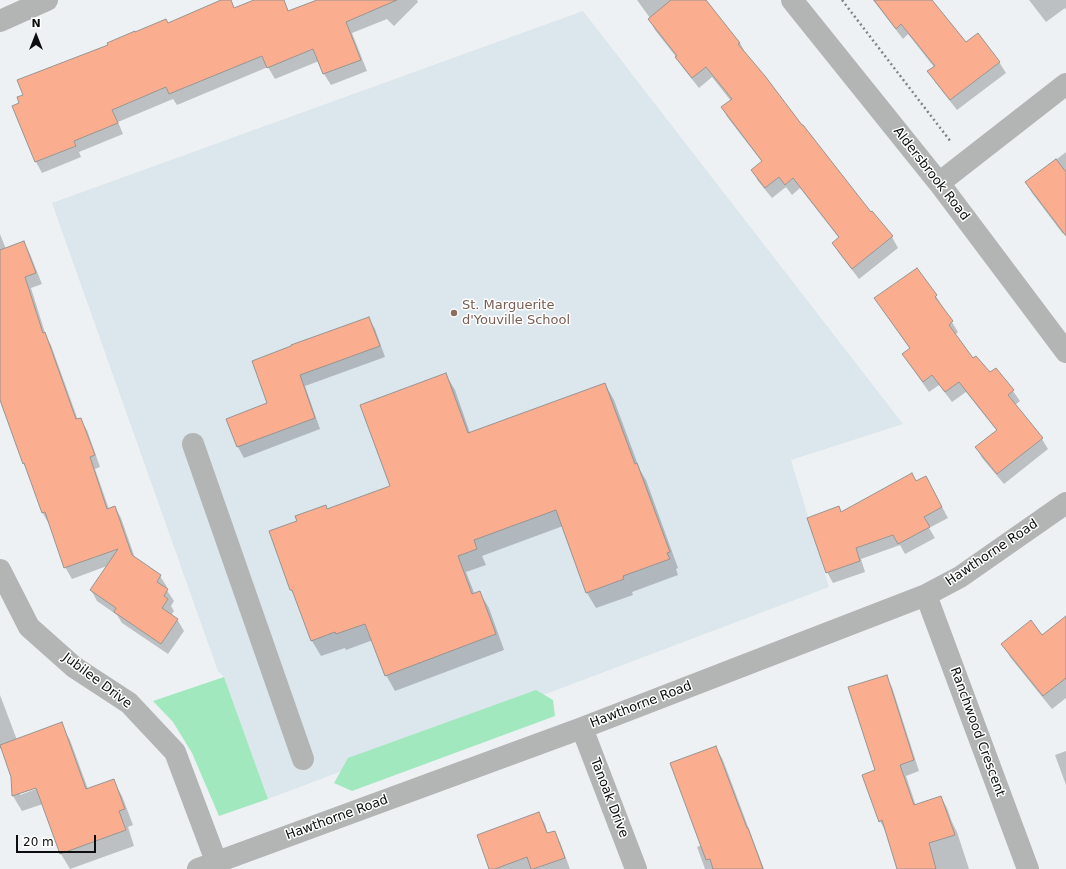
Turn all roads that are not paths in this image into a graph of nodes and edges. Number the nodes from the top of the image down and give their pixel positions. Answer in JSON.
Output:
{"nodes":[{"id":1,"x":47,"y":0,"type":"edge"},
{"id":2,"x":792,"y":0,"type":"edge"},
{"id":3,"x":0,"y":21,"type":"edge"},
{"id":4,"x":1066,"y":84,"type":"edge"},
{"id":5,"x":939,"y":183,"type":"junction"},
{"id":6,"x":1066,"y":352,"type":"edge"},
{"id":7,"x":193,"y":444,"type":"dead end"},
{"id":8,"x":1066,"y":503,"type":"edge"},
{"id":9,"x":0,"y":570,"type":"edge"},
{"id":10,"x":926,"y":595,"type":"junction"},
{"id":11,"x":582,"y":728,"type":"junction"},
{"id":12,"x":303,"y":759,"type":"dead end"},
{"id":13,"x":211,"y":867,"type":"edge"},
{"id":14,"x":636,"y":869,"type":"edge"},
{"id":15,"x":1028,"y":869,"type":"edge"}],
"edges":[{"from":1,"to":3,"type":"street"},
{"from":2,"to":5,"type":"street","name":"Aldersbrook Road"},
{"from":4,"to":5,"type":"street"},
{"from":5,"to":6,"type":"street","name":"Aldersbrook Road"},
{"from":7,"to":12,"type":"street"},
{"from":8,"to":10,"type":"street","name":"Hawthorne Road"},
{"from":9,"to":13,"type":"street","name":"Jubilee Drive"},
{"from":10,"to":11,"type":"street","name":"Hawthorne Road"},
{"from":10,"to":15,"type":"street","name":"Ranchwood Crescent"},
{"from":11,"to":13,"type":"street","name":"Hawthorne Road"},
{"from":11,"to":14,"type":"street","name":"Tanoak Drive"}]}
